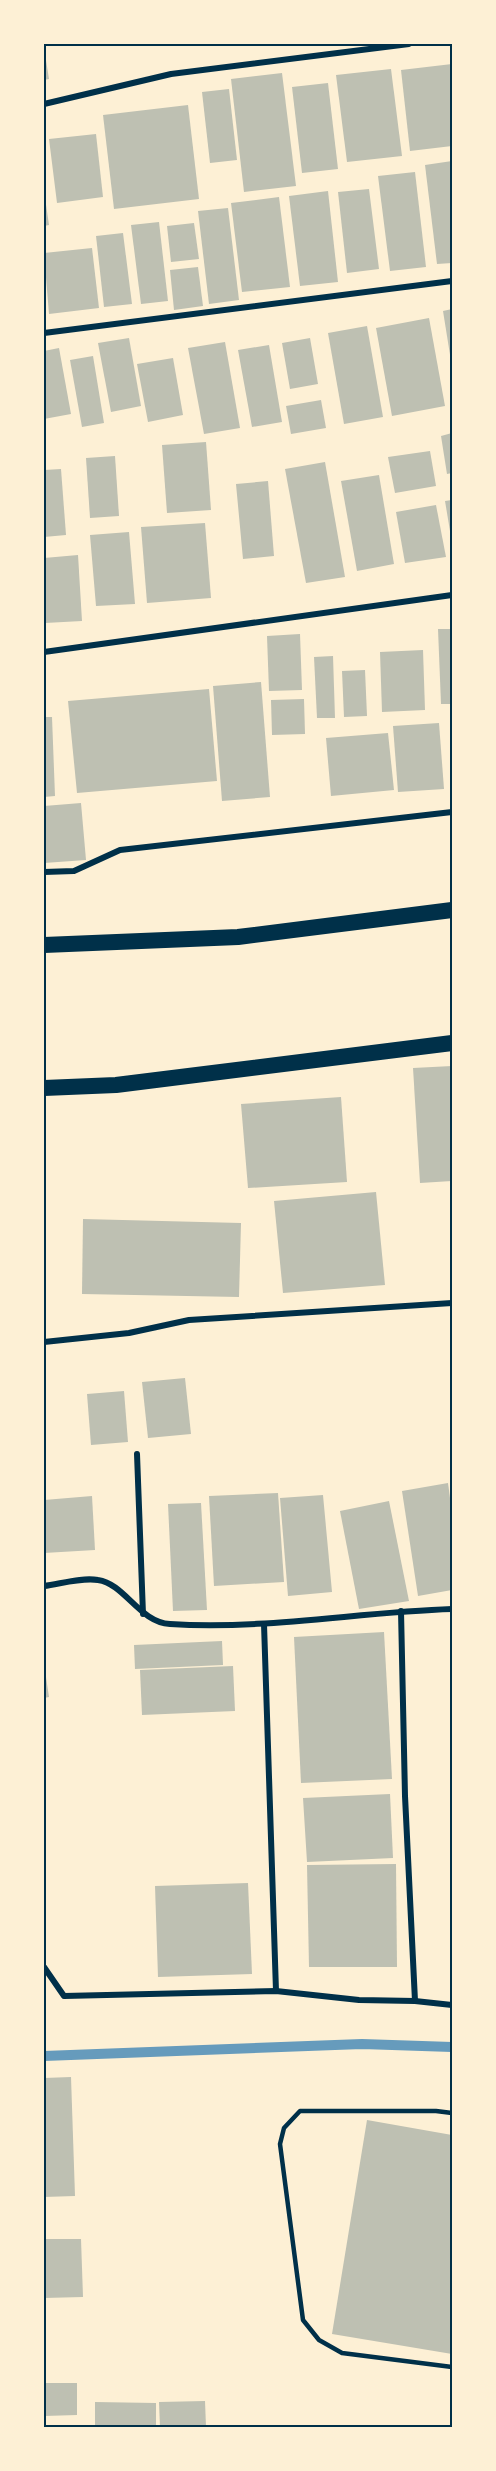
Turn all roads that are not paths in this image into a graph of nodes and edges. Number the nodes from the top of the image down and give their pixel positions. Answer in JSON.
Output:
{"nodes":[{"id":1,"x":409,"y":44,"type":"edge"},
{"id":2,"x":44,"y":104,"type":"edge"},
{"id":3,"x":453,"y":281,"type":"edge"},
{"id":4,"x":44,"y":333,"type":"edge"},
{"id":5,"x":453,"y":595,"type":"edge"},
{"id":6,"x":44,"y":652,"type":"edge"},
{"id":7,"x":453,"y":812,"type":"edge"},
{"id":8,"x":44,"y":872,"type":"edge"},
{"id":9,"x":453,"y":910,"type":"edge"},
{"id":10,"x":44,"y":945,"type":"edge"},
{"id":11,"x":453,"y":1043,"type":"edge"},
{"id":12,"x":44,"y":1088,"type":"edge"},
{"id":13,"x":453,"y":1302,"type":"edge"},
{"id":14,"x":44,"y":1342,"type":"edge"},
{"id":15,"x":137,"y":1454,"type":"dead end"},
{"id":16,"x":44,"y":1586,"type":"edge"},
{"id":17,"x":453,"y":1609,"type":"edge"},
{"id":18,"x":401,"y":1611,"type":"junction"},
{"id":19,"x":143,"y":1614,"type":"junction"},
{"id":20,"x":264,"y":1624,"type":"junction"},
{"id":21,"x":44,"y":1967,"type":"edge"},
{"id":22,"x":276,"y":1991,"type":"junction"},
{"id":23,"x":415,"y":2001,"type":"junction"},
{"id":24,"x":453,"y":2005,"type":"edge"},
{"id":25,"x":453,"y":2114,"type":"edge"},
{"id":26,"x":453,"y":2367,"type":"edge"}],
"edges":[{"from":1,"to":2,"type":"street"},
{"from":3,"to":4,"type":"street"},
{"from":5,"to":6,"type":"street"},
{"from":7,"to":8,"type":"street"},
{"from":9,"to":10,"type":"highway"},
{"from":11,"to":12,"type":"highway"},
{"from":13,"to":14,"type":"street"},
{"from":15,"to":19,"type":"street"},
{"from":16,"to":19,"type":"street"},
{"from":17,"to":18,"type":"street"},
{"from":18,"to":20,"type":"street"},
{"from":18,"to":23,"type":"street"},
{"from":19,"to":20,"type":"street"},
{"from":20,"to":22,"type":"street"},
{"from":21,"to":22,"type":"street"},
{"from":22,"to":23,"type":"street"},
{"from":23,"to":24,"type":"street"},
{"from":25,"to":26,"type":"lane"}]}
